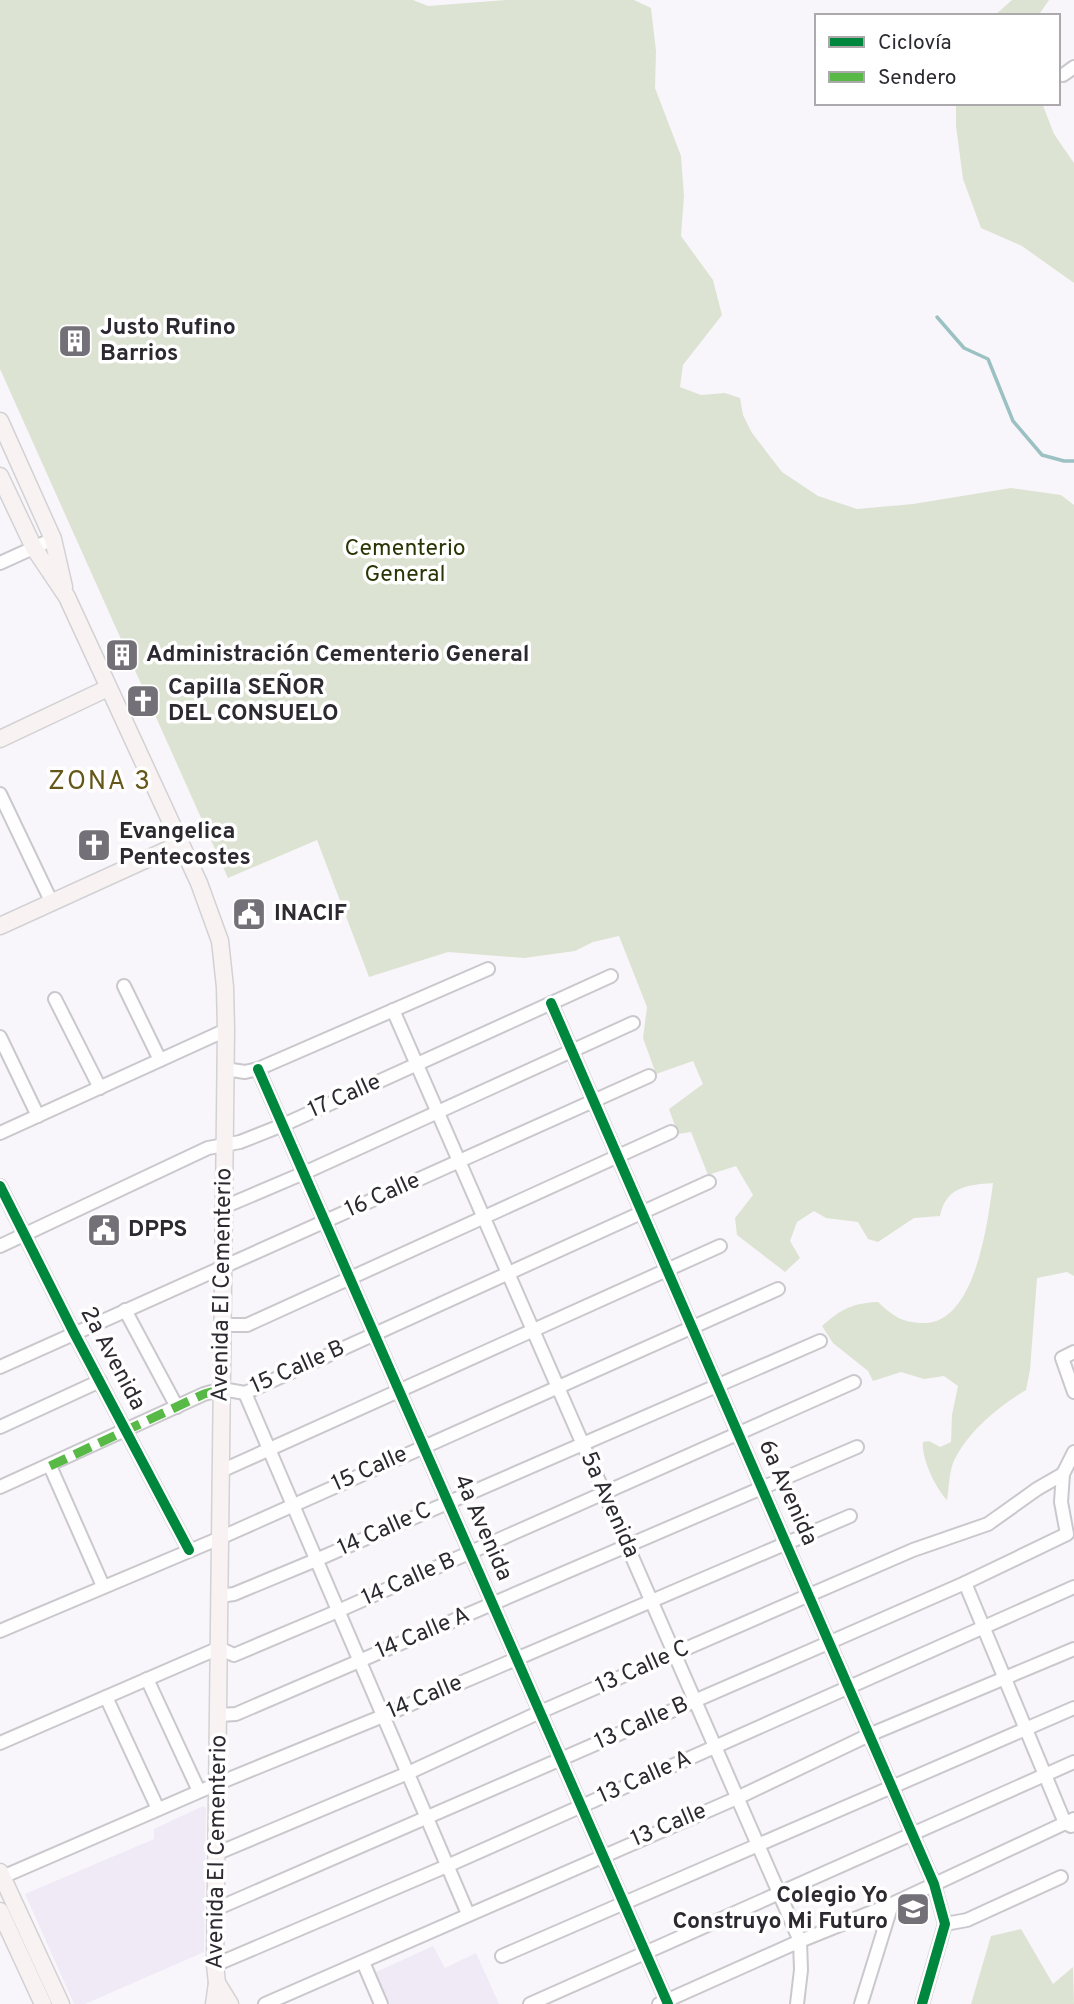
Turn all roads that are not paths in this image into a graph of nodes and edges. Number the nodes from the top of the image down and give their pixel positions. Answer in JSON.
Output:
{"nodes":[{"id":1,"x":1074,"y":67,"type":"edge"},
{"id":2,"x":1063,"y":75,"type":"dead end"},
{"id":3,"x":0,"y":422,"type":"edge"},
{"id":4,"x":0,"y":476,"type":"edge"},
{"id":5,"x":53,"y":539,"type":"junction"},
{"id":6,"x":34,"y":548,"type":"junction"},
{"id":7,"x":0,"y":563,"type":"edge"},
{"id":8,"x":67,"y":597,"type":"junction"},
{"id":9,"x":108,"y":688,"type":"junction"},
{"id":10,"x":0,"y":739,"type":"edge"},
{"id":11,"x":0,"y":794,"type":"edge"},
{"id":12,"x":180,"y":844,"type":"junction"},
{"id":13,"x":52,"y":903,"type":"junction"},
{"id":14,"x":0,"y":926,"type":"edge"},
{"id":15,"x":488,"y":969,"type":"dead end"},
{"id":16,"x":611,"y":976,"type":"dead end"},
{"id":17,"x":124,"y":986,"type":"dead end"},
{"id":18,"x":55,"y":999,"type":"dead end"},
{"id":19,"x":551,"y":1003,"type":"junction"},
{"id":20,"x":393,"y":1010,"type":"junction"},
{"id":21,"x":633,"y":1023,"type":"dead end"},
{"id":22,"x":226,"y":1030,"type":"junction"},
{"id":23,"x":0,"y":1037,"type":"edge"},
{"id":24,"x":572,"y":1051,"type":"junction"},
{"id":25,"x":160,"y":1060,"type":"junction"},
{"id":26,"x":416,"y":1065,"type":"junction"},
{"id":27,"x":225,"y":1069,"type":"junction"},
{"id":28,"x":258,"y":1069,"type":"junction"},
{"id":29,"x":649,"y":1076,"type":"dead end"},
{"id":30,"x":100,"y":1088,"type":"junction"},
{"id":31,"x":594,"y":1101,"type":"junction"},
{"id":32,"x":437,"y":1112,"type":"junction"},
{"id":33,"x":38,"y":1116,"type":"junction"},
{"id":34,"x":283,"y":1125,"type":"junction"},
{"id":35,"x":671,"y":1132,"type":"dead end"},
{"id":36,"x":0,"y":1133,"type":"edge"},
{"id":37,"x":225,"y":1144,"type":"junction"},
{"id":38,"x":618,"y":1156,"type":"junction"},
{"id":39,"x":459,"y":1162,"type":"junction"},
{"id":40,"x":304,"y":1173,"type":"junction"},
{"id":41,"x":709,"y":1182,"type":"dead end"},
{"id":42,"x":0,"y":1186,"type":"edge"},
{"id":43,"x":224,"y":1206,"type":"junction"},
{"id":44,"x":642,"y":1213,"type":"junction"},
{"id":45,"x":483,"y":1217,"type":"junction"},
{"id":46,"x":325,"y":1223,"type":"junction"},
{"id":47,"x":24,"y":1235,"type":"junction"},
{"id":48,"x":0,"y":1246,"type":"edge"},
{"id":49,"x":720,"y":1246,"type":"dead end"},
{"id":50,"x":223,"y":1266,"type":"junction"},
{"id":51,"x":667,"y":1270,"type":"junction"},
{"id":52,"x":508,"y":1274,"type":"junction"},
{"id":53,"x":350,"y":1278,"type":"junction"},
{"id":54,"x":778,"y":1289,"type":"dead end"},
{"id":55,"x":125,"y":1310,"type":"junction"},
{"id":56,"x":222,"y":1325,"type":"junction"},
{"id":57,"x":692,"y":1327,"type":"junction"},
{"id":58,"x":533,"y":1332,"type":"junction"},
{"id":59,"x":74,"y":1333,"type":"junction"},
{"id":60,"x":374,"y":1335,"type":"junction"},
{"id":61,"x":820,"y":1341,"type":"dead end"},
{"id":62,"x":1069,"y":1353,"type":"edge"},
{"id":63,"x":0,"y":1367,"type":"edge"},
{"id":64,"x":100,"y":1381,"type":"junction"},
{"id":65,"x":854,"y":1382,"type":"dead end"},
{"id":66,"x":718,"y":1385,"type":"junction"},
{"id":67,"x":557,"y":1387,"type":"junction"},
{"id":68,"x":222,"y":1389,"type":"junction"},
{"id":69,"x":400,"y":1392,"type":"junction"},
{"id":70,"x":1074,"y":1392,"type":"edge"},
{"id":71,"x":246,"y":1394,"type":"junction"},
{"id":72,"x":177,"y":1407,"type":"junction"},
{"id":73,"x":0,"y":1427,"type":"edge"},
{"id":74,"x":127,"y":1430,"type":"junction"},
{"id":75,"x":739,"y":1435,"type":"junction"},
{"id":76,"x":582,"y":1444,"type":"junction"},
{"id":77,"x":423,"y":1447,"type":"junction"},
{"id":78,"x":857,"y":1447,"type":"dead end"},
{"id":79,"x":270,"y":1450,"type":"junction"},
{"id":80,"x":1074,"y":1452,"type":"edge"},
{"id":81,"x":50,"y":1466,"type":"junction"},
{"id":82,"x":221,"y":1471,"type":"junction"},
{"id":83,"x":1063,"y":1474,"type":"junction"},
{"id":84,"x":0,"y":1487,"type":"edge"},
{"id":85,"x":762,"y":1489,"type":"junction"},
{"id":86,"x":604,"y":1494,"type":"junction"},
{"id":87,"x":448,"y":1502,"type":"junction"},
{"id":88,"x":293,"y":1504,"type":"junction"},
{"id":89,"x":850,"y":1516,"type":"dead end"},
{"id":90,"x":220,"y":1538,"type":"junction"},
{"id":91,"x":787,"y":1543,"type":"junction"},
{"id":92,"x":627,"y":1547,"type":"junction"},
{"id":93,"x":189,"y":1550,"type":"junction"},
{"id":94,"x":470,"y":1553,"type":"junction"},
{"id":95,"x":316,"y":1560,"type":"junction"},
{"id":96,"x":965,"y":1583,"type":"junction"},
{"id":97,"x":103,"y":1586,"type":"junction"},
{"id":98,"x":1074,"y":1587,"type":"edge"},
{"id":99,"x":219,"y":1596,"type":"junction"},
{"id":100,"x":808,"y":1596,"type":"junction"},
{"id":101,"x":651,"y":1601,"type":"junction"},
{"id":102,"x":493,"y":1604,"type":"junction"},
{"id":103,"x":338,"y":1611,"type":"junction"},
{"id":104,"x":984,"y":1628,"type":"junction"},
{"id":105,"x":0,"y":1631,"type":"edge"},
{"id":106,"x":828,"y":1643,"type":"junction"},
{"id":107,"x":219,"y":1648,"type":"junction"},
{"id":108,"x":1074,"y":1649,"type":"edge"},
{"id":109,"x":674,"y":1654,"type":"junction"},
{"id":110,"x":517,"y":1659,"type":"junction"},
{"id":111,"x":360,"y":1662,"type":"junction"},
{"id":112,"x":1005,"y":1678,"type":"junction"},
{"id":113,"x":147,"y":1679,"type":"junction"},
{"id":114,"x":848,"y":1689,"type":"junction"},
{"id":115,"x":106,"y":1697,"type":"junction"},
{"id":116,"x":695,"y":1701,"type":"junction"},
{"id":117,"x":1074,"y":1708,"type":"edge"},
{"id":118,"x":540,"y":1713,"type":"junction"},
{"id":119,"x":219,"y":1715,"type":"junction"},
{"id":120,"x":383,"y":1716,"type":"junction"},
{"id":121,"x":1026,"y":1728,"type":"junction"},
{"id":122,"x":869,"y":1735,"type":"junction"},
{"id":123,"x":0,"y":1744,"type":"edge"},
{"id":124,"x":715,"y":1747,"type":"junction"},
{"id":125,"x":561,"y":1760,"type":"junction"},
{"id":126,"x":1074,"y":1762,"type":"edge"},
{"id":127,"x":408,"y":1773,"type":"junction"},
{"id":128,"x":1045,"y":1775,"type":"junction"},
{"id":129,"x":219,"y":1783,"type":"junction"},
{"id":130,"x":891,"y":1787,"type":"junction"},
{"id":131,"x":199,"y":1791,"type":"junction"},
{"id":132,"x":737,"y":1798,"type":"junction"},
{"id":133,"x":581,"y":1806,"type":"junction"},
{"id":134,"x":158,"y":1810,"type":"junction"},
{"id":135,"x":427,"y":1818,"type":"junction"},
{"id":136,"x":1071,"y":1824,"type":"edge"},
{"id":137,"x":911,"y":1835,"type":"junction"},
{"id":138,"x":757,"y":1844,"type":"junction"},
{"id":139,"x":218,"y":1853,"type":"junction"},
{"id":140,"x":603,"y":1855,"type":"junction"},
{"id":141,"x":447,"y":1866,"type":"junction"},
{"id":142,"x":1,"y":1875,"type":"edge"},
{"id":143,"x":1061,"y":1877,"type":"dead end"},
{"id":144,"x":934,"y":1884,"type":"junction"},
{"id":145,"x":779,"y":1893,"type":"junction"},
{"id":146,"x":623,"y":1902,"type":"junction"},
{"id":147,"x":892,"y":1904,"type":"junction"},
{"id":148,"x":216,"y":1909,"type":"junction"},
{"id":149,"x":0,"y":1911,"type":"edge"},
{"id":150,"x":468,"y":1914,"type":"junction"},
{"id":151,"x":945,"y":1924,"type":"junction"},
{"id":152,"x":800,"y":1941,"type":"junction"},
{"id":153,"x":645,"y":1953,"type":"junction"},
{"id":154,"x":502,"y":1956,"type":"dead end"},
{"id":155,"x":363,"y":1962,"type":"junction"},
{"id":156,"x":215,"y":1965,"type":"junction"},
{"id":157,"x":217,"y":1983,"type":"junction"},
{"id":158,"x":665,"y":2003,"type":"edge"},
{"id":159,"x":43,"y":2004,"type":"edge"},
{"id":160,"x":61,"y":2004,"type":"edge"},
{"id":161,"x":214,"y":2004,"type":"edge"},
{"id":162,"x":230,"y":2004,"type":"edge"},
{"id":163,"x":265,"y":2004,"type":"edge"},
{"id":164,"x":381,"y":2004,"type":"edge"},
{"id":165,"x":530,"y":2004,"type":"edge"},
{"id":166,"x":796,"y":2004,"type":"edge"},
{"id":167,"x":861,"y":2004,"type":"edge"},
{"id":168,"x":922,"y":2004,"type":"edge"}],
"edges":[{"from":1,"to":2,"type":"street"},
{"from":3,"to":5,"type":"main road","name":"Avenida El Cementerio"},
{"from":4,"to":6,"type":"main road","name":"Avenida El Cementerio"},
{"from":5,"to":6,"type":"street"},
{"from":5,"to":8,"type":"main road","name":"Avenida El Cementerio"},
{"from":6,"to":7,"type":"street"},
{"from":6,"to":8,"type":"main road","name":"Avenida El Cementerio"},
{"from":8,"to":9,"type":"main road","name":"Avenida El Cementerio"},
{"from":9,"to":10,"type":"main road"},
{"from":9,"to":12,"type":"main road","name":"Avenida El Cementerio"},
{"from":11,"to":13,"type":"street"},
{"from":12,"to":13,"type":"main road"},
{"from":12,"to":22,"type":"main road","name":"Avenida El Cementerio"},
{"from":13,"to":14,"type":"main road"},
{"from":15,"to":20,"type":"street"},
{"from":16,"to":19,"type":"street","name":"17 Calle"},
{"from":17,"to":25,"type":"street"},
{"from":18,"to":30,"type":"street"},
{"from":19,"to":24,"type":"street","name":"6a Avenida"},
{"from":19,"to":26,"type":"street","name":"17 Calle"},
{"from":20,"to":26,"type":"street","name":"5a Avenida"},
{"from":20,"to":28,"type":"street"},
{"from":21,"to":24,"type":"street"},
{"from":22,"to":25,"type":"street"},
{"from":22,"to":27,"type":"main road","name":"Avenida El Cementerio"},
{"from":23,"to":33,"type":"street"},
{"from":24,"to":31,"type":"street","name":"6a Avenida"},
{"from":24,"to":32,"type":"street"},
{"from":25,"to":30,"type":"street"},
{"from":26,"to":32,"type":"street","name":"5a Avenida"},
{"from":26,"to":34,"type":"street","name":"17 Calle"},
{"from":27,"to":28,"type":"street"},
{"from":27,"to":37,"type":"main road","name":"Avenida El Cementerio"},
{"from":28,"to":34,"type":"street","name":"4a Avenida"},
{"from":29,"to":31,"type":"street","name":"16 Calle"},
{"from":30,"to":33,"type":"street"},
{"from":31,"to":38,"type":"street","name":"6a Avenida"},
{"from":31,"to":39,"type":"street","name":"16 Calle"},
{"from":32,"to":39,"type":"street","name":"5a Avenida"},
{"from":32,"to":40,"type":"street"},
{"from":33,"to":36,"type":"street"},
{"from":34,"to":37,"type":"street","name":"17 Calle"},
{"from":34,"to":40,"type":"street","name":"4a Avenida"},
{"from":35,"to":38,"type":"street"},
{"from":37,"to":43,"type":"main road","name":"Avenida El Cementerio"},
{"from":37,"to":47,"type":"street","name":"17 Calle"},
{"from":38,"to":44,"type":"street","name":"6a Avenida"},
{"from":38,"to":45,"type":"street"},
{"from":39,"to":45,"type":"street","name":"5a Avenida"},
{"from":39,"to":46,"type":"street","name":"16 Calle"},
{"from":40,"to":43,"type":"street"},
{"from":40,"to":46,"type":"street","name":"4a Avenida"},
{"from":41,"to":44,"type":"street","name":"15 Calle B"},
{"from":42,"to":47,"type":"street","name":"2a Avenida"},
{"from":43,"to":50,"type":"main road","name":"Avenida El Cementerio"},
{"from":44,"to":51,"type":"street","name":"6a Avenida"},
{"from":44,"to":52,"type":"street","name":"15 Calle B"},
{"from":45,"to":52,"type":"street","name":"5a Avenida"},
{"from":45,"to":53,"type":"street"},
{"from":46,"to":50,"type":"street","name":"16 Calle"},
{"from":46,"to":53,"type":"street","name":"4a Avenida"},
{"from":47,"to":48,"type":"street","name":"17 Calle"},
{"from":47,"to":59,"type":"street","name":"2a Avenida"},
{"from":49,"to":51,"type":"street"},
{"from":50,"to":55,"type":"street","name":"16 Calle"},
{"from":50,"to":56,"type":"main road","name":"Avenida El Cementerio"},
{"from":51,"to":57,"type":"street","name":"6a Avenida"},
{"from":51,"to":58,"type":"street"},
{"from":52,"to":58,"type":"street","name":"5a Avenida"},
{"from":52,"to":60,"type":"street","name":"15 Calle B"},
{"from":53,"to":56,"type":"street"},
{"from":53,"to":60,"type":"street","name":"4a Avenida"},
{"from":54,"to":57,"type":"street","name":"15 Calle"},
{"from":55,"to":59,"type":"street","name":"16 Calle"},
{"from":55,"to":72,"type":"street"},
{"from":56,"to":68,"type":"main road","name":"Avenida El Cementerio"},
{"from":57,"to":66,"type":"street","name":"6a Avenida"},
{"from":57,"to":67,"type":"street","name":"15 Calle"},
{"from":58,"to":67,"type":"street","name":"5a Avenida"},
{"from":58,"to":69,"type":"street"},
{"from":59,"to":63,"type":"street","name":"16 Calle"},
{"from":59,"to":64,"type":"street","name":"2a Avenida"},
{"from":60,"to":69,"type":"street","name":"4a Avenida"},
{"from":60,"to":71,"type":"street","name":"15 Calle B"},
{"from":61,"to":66,"type":"street","name":"14 Calle C"},
{"from":62,"to":70,"type":"street"},
{"from":64,"to":73,"type":"street"},
{"from":64,"to":74,"type":"street","name":"2a Avenida"},
{"from":65,"to":75,"type":"street","name":"14 Calle B"},
{"from":66,"to":75,"type":"street","name":"6a Avenida"},
{"from":66,"to":76,"type":"street","name":"14 Calle C"},
{"from":67,"to":76,"type":"street","name":"5a Avenida"},
{"from":67,"to":77,"type":"street","name":"15 Calle"},
{"from":68,"to":71,"type":"street","name":"15 Calle B"},
{"from":68,"to":72,"type":"street","name":"15 Calle B"},
{"from":68,"to":82,"type":"main road","name":"Avenida El Cementerio"},
{"from":69,"to":77,"type":"street","name":"4a Avenida"},
{"from":69,"to":79,"type":"street"},
{"from":71,"to":79,"type":"street"},
{"from":72,"to":74,"type":"street","name":"15 Calle B"},
{"from":74,"to":81,"type":"street","name":"15 Calle B"},
{"from":74,"to":93,"type":"street","name":"2a Avenida"},
{"from":75,"to":85,"type":"street","name":"6a Avenida"},
{"from":75,"to":86,"type":"street","name":"14 Calle B"},
{"from":76,"to":86,"type":"street","name":"5a Avenida"},
{"from":76,"to":87,"type":"street","name":"14 Calle C"},
{"from":77,"to":87,"type":"street","name":"4a Avenida"},
{"from":77,"to":88,"type":"street","name":"15 Calle"},
{"from":78,"to":85,"type":"street","name":"14 Calle A"},
{"from":79,"to":82,"type":"street"},
{"from":79,"to":88,"type":"street"},
{"from":80,"to":83,"type":"street"},
{"from":81,"to":84,"type":"street","name":"15 Calle B"},
{"from":81,"to":97,"type":"street"},
{"from":82,"to":90,"type":"main road","name":"Avenida El Cementerio"},
{"from":83,"to":96,"type":"street","name":"13 Calle B"},
{"from":83,"to":100,"type":"street","name":"13 Calle C"},
{"from":85,"to":91,"type":"street","name":"6a Avenida"},
{"from":85,"to":92,"type":"street","name":"14 Calle A"},
{"from":86,"to":92,"type":"street","name":"5a Avenida"},
{"from":86,"to":94,"type":"street","name":"14 Calle B"},
{"from":87,"to":94,"type":"street","name":"4a Avenida"},
{"from":87,"to":95,"type":"street","name":"14 Calle C"},
{"from":88,"to":90,"type":"street","name":"15 Calle"},
{"from":88,"to":95,"type":"street"},
{"from":89,"to":91,"type":"street","name":"14 Calle"},
{"from":90,"to":93,"type":"street","name":"15 Calle"},
{"from":90,"to":99,"type":"main road","name":"Avenida El Cementerio"},
{"from":91,"to":100,"type":"street","name":"6a Avenida"},
{"from":91,"to":101,"type":"street","name":"14 Calle"},
{"from":92,"to":101,"type":"street","name":"5a Avenida"},
{"from":92,"to":102,"type":"street","name":"14 Calle A"},
{"from":93,"to":97,"type":"street","name":"15 Calle"},
{"from":94,"to":102,"type":"street","name":"4a Avenida"},
{"from":94,"to":103,"type":"street","name":"14 Calle B"},
{"from":95,"to":99,"type":"street","name":"14 Calle C"},
{"from":95,"to":103,"type":"street"},
{"from":96,"to":104,"type":"street"},
{"from":96,"to":106,"type":"street","name":"13 Calle B"},
{"from":97,"to":105,"type":"street","name":"15 Calle"},
{"from":98,"to":104,"type":"street","name":"13 Calle A"},
{"from":99,"to":107,"type":"main road","name":"Avenida El Cementerio"},
{"from":100,"to":106,"type":"street","name":"6a Avenida"},
{"from":100,"to":109,"type":"street","name":"13 Calle C"},
{"from":101,"to":109,"type":"street","name":"5a Avenida"},
{"from":101,"to":110,"type":"street","name":"14 Calle"},
{"from":102,"to":110,"type":"street","name":"4a Avenida"},
{"from":102,"to":111,"type":"street","name":"14 Calle A"},
{"from":103,"to":107,"type":"street","name":"14 Calle B"},
{"from":103,"to":111,"type":"street"},
{"from":104,"to":112,"type":"street"},
{"from":104,"to":114,"type":"street","name":"13 Calle A"},
{"from":106,"to":114,"type":"street","name":"6a Avenida"},
{"from":106,"to":116,"type":"street","name":"13 Calle B"},
{"from":107,"to":113,"type":"street","name":"14 Calle B"},
{"from":107,"to":119,"type":"main road","name":"Avenida El Cementerio"},
{"from":108,"to":112,"type":"street","name":"13 Calle"},
{"from":109,"to":116,"type":"street","name":"5a Avenida"},
{"from":109,"to":118,"type":"street","name":"13 Calle C"},
{"from":110,"to":118,"type":"street","name":"4a Avenida"},
{"from":110,"to":120,"type":"street","name":"14 Calle"},
{"from":111,"to":119,"type":"street","name":"14 Calle A"},
{"from":111,"to":120,"type":"street"},
{"from":112,"to":121,"type":"street"},
{"from":112,"to":122,"type":"street","name":"13 Calle"},
{"from":113,"to":115,"type":"street","name":"14 Calle B"},
{"from":113,"to":131,"type":"street"},
{"from":114,"to":122,"type":"street","name":"6a Avenida"},
{"from":114,"to":124,"type":"street","name":"13 Calle A"},
{"from":115,"to":123,"type":"street","name":"14 Calle B"},
{"from":115,"to":134,"type":"street"},
{"from":116,"to":124,"type":"street","name":"5a Avenida"},
{"from":116,"to":125,"type":"street","name":"13 Calle B"},
{"from":117,"to":121,"type":"street"},
{"from":118,"to":125,"type":"street","name":"4a Avenida"},
{"from":118,"to":127,"type":"street","name":"13 Calle C"},
{"from":119,"to":129,"type":"main road","name":"Avenida El Cementerio"},
{"from":120,"to":127,"type":"street"},
{"from":120,"to":129,"type":"street","name":"14 Calle"},
{"from":121,"to":128,"type":"street"},
{"from":121,"to":130,"type":"street"},
{"from":122,"to":130,"type":"street","name":"6a Avenida"},
{"from":122,"to":132,"type":"street","name":"13 Calle"},
{"from":124,"to":132,"type":"street","name":"5a Avenida"},
{"from":124,"to":133,"type":"street","name":"13 Calle A"},
{"from":125,"to":133,"type":"street","name":"4a Avenida"},
{"from":125,"to":135,"type":"street","name":"13 Calle B"},
{"from":126,"to":128,"type":"street"},
{"from":127,"to":135,"type":"street"},
{"from":127,"to":139,"type":"street","name":"13 Calle C"},
{"from":128,"to":136,"type":"street"},
{"from":128,"to":137,"type":"street"},
{"from":129,"to":131,"type":"street","name":"14 Calle"},
{"from":129,"to":139,"type":"main road","name":"Avenida El Cementerio"},
{"from":130,"to":137,"type":"street","name":"6a Avenida"},
{"from":130,"to":138,"type":"street"},
{"from":131,"to":134,"type":"street","name":"14 Calle"},
{"from":132,"to":138,"type":"street","name":"5a Avenida"},
{"from":132,"to":140,"type":"street","name":"13 Calle"},
{"from":133,"to":140,"type":"street","name":"4a Avenida"},
{"from":133,"to":141,"type":"street","name":"13 Calle A"},
{"from":134,"to":142,"type":"street","name":"14 Calle"},
{"from":135,"to":141,"type":"street"},
{"from":135,"to":148,"type":"street","name":"13 Calle B"},
{"from":136,"to":144,"type":"street"},
{"from":137,"to":144,"type":"street","name":"6a Avenida"},
{"from":137,"to":145,"type":"street"},
{"from":138,"to":145,"type":"street","name":"5a Avenida"},
{"from":138,"to":146,"type":"street"},
{"from":139,"to":148,"type":"main road","name":"Avenida El Cementerio"},
{"from":140,"to":146,"type":"street","name":"4a Avenida"},
{"from":140,"to":150,"type":"street","name":"13 Calle"},
{"from":141,"to":150,"type":"street"},
{"from":141,"to":156,"type":"street","name":"13 Calle A"},
{"from":142,"to":160,"type":"main road"},
{"from":143,"to":151,"type":"street"},
{"from":144,"to":147,"type":"street"},
{"from":144,"to":151,"type":"street","name":"6a Avenida"},
{"from":145,"to":152,"type":"street","name":"5a Avenida"},
{"from":145,"to":153,"type":"street"},
{"from":146,"to":153,"type":"street","name":"4a Avenida"},
{"from":146,"to":154,"type":"street"},
{"from":147,"to":152,"type":"street"},
{"from":147,"to":167,"type":"street"},
{"from":148,"to":156,"type":"main road","name":"Avenida El Cementerio"},
{"from":149,"to":159,"type":"main road"},
{"from":150,"to":155,"type":"street","name":"13 Calle"},
{"from":151,"to":168,"type":"street"},
{"from":152,"to":158,"type":"street"},
{"from":152,"to":166,"type":"street","name":"5a Avenida"},
{"from":153,"to":158,"type":"street","name":"4a Avenida"},
{"from":153,"to":165,"type":"street"},
{"from":155,"to":163,"type":"street","name":"13 Calle"},
{"from":155,"to":164,"type":"street"},
{"from":156,"to":157,"type":"main road","name":"Avenida El Cementerio"},
{"from":157,"to":161,"type":"main road"},
{"from":157,"to":162,"type":"main road","name":"Avenida El Cementerio"}]}
